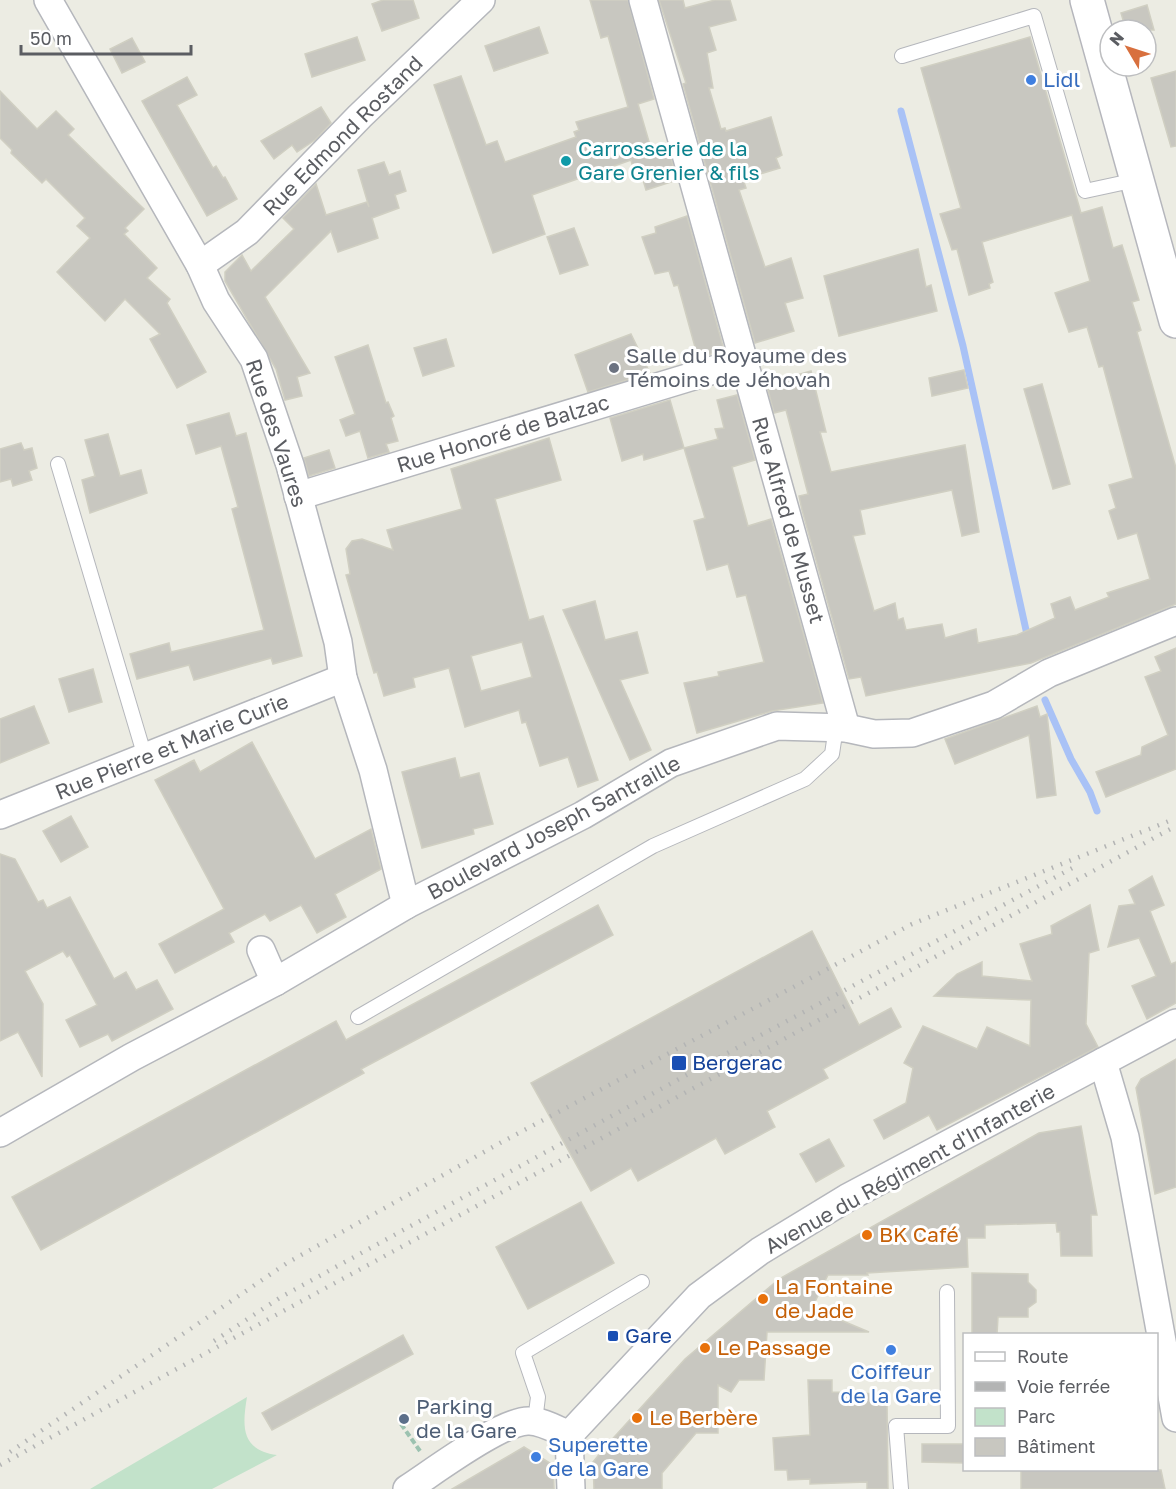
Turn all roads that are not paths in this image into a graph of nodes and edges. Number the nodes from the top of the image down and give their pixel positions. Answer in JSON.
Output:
{"nodes":[{"id":1,"x":48,"y":0,"type":"edge"},
{"id":2,"x":480,"y":0,"type":"edge"},
{"id":3,"x":643,"y":0,"type":"edge"},
{"id":4,"x":1087,"y":0,"type":"edge"},
{"id":5,"x":902,"y":56,"type":"dead end"},
{"id":6,"x":1138,"y":180,"type":"junction"},
{"id":7,"x":200,"y":265,"type":"junction"},
{"id":8,"x":1176,"y":321,"type":"edge"},
{"id":9,"x":743,"y":361,"type":"junction"},
{"id":10,"x":58,"y":464,"type":"dead end"},
{"id":11,"x":298,"y":496,"type":"junction"},
{"id":12,"x":1176,"y":621,"type":"edge"},
{"id":13,"x":343,"y":678,"type":"junction"},
{"id":14,"x":841,"y":727,"type":"junction"},
{"id":15,"x":145,"y":757,"type":"junction"},
{"id":16,"x":0,"y":816,"type":"edge"},
{"id":17,"x":406,"y":905,"type":"junction"},
{"id":18,"x":261,"y":950,"type":"dead end"},
{"id":19,"x":276,"y":982,"type":"junction"},
{"id":20,"x":358,"y":1017,"type":"dead end"},
{"id":21,"x":1176,"y":1023,"type":"edge"},
{"id":22,"x":1103,"y":1062,"type":"junction"},
{"id":23,"x":0,"y":1133,"type":"edge"},
{"id":24,"x":642,"y":1282,"type":"dead end"},
{"id":25,"x":947,"y":1292,"type":"dead end"},
{"id":26,"x":1176,"y":1418,"type":"edge"},
{"id":27,"x":535,"y":1421,"type":"junction"},
{"id":28,"x":569,"y":1435,"type":"junction"},
{"id":29,"x":407,"y":1489,"type":"edge"},
{"id":30,"x":571,"y":1489,"type":"edge"},
{"id":31,"x":901,"y":1489,"type":"edge"}],
"edges":[{"from":1,"to":7,"type":"street","name":"Rue des Vaures"},
{"from":2,"to":7,"type":"street","name":"Rue Edmond Rostand"},
{"from":3,"to":9,"type":"street","name":"Rue Alfred de Musset"},
{"from":4,"to":6,"type":"main road"},
{"from":5,"to":6,"type":"lane"},
{"from":6,"to":8,"type":"main road"},
{"from":7,"to":11,"type":"street","name":"Rue des Vaures"},
{"from":9,"to":11,"type":"street","name":"Rue Honoré de Balzac"},
{"from":9,"to":14,"type":"street","name":"Rue Alfred de Musset"},
{"from":10,"to":15,"type":"lane"},
{"from":11,"to":13,"type":"street","name":"Rue des Vaures"},
{"from":12,"to":14,"type":"street","name":"Boulevard Joseph Santraille"},
{"from":13,"to":15,"type":"street","name":"Rue Pierre et Marie Curie"},
{"from":13,"to":17,"type":"street","name":"Rue des Vaures"},
{"from":14,"to":17,"type":"street","name":"Boulevard Joseph Santraille"},
{"from":14,"to":20,"type":"lane"},
{"from":15,"to":16,"type":"street","name":"Rue Pierre et Marie Curie"},
{"from":17,"to":19,"type":"street","name":"Boulevard Joseph Santraille"},
{"from":18,"to":19,"type":"street"},
{"from":19,"to":23,"type":"street","name":"Boulevard Joseph Santraille"},
{"from":21,"to":22,"type":"street","name":"Avenue du Régiment d'Infanterie"},
{"from":22,"to":26,"type":"street"},
{"from":22,"to":28,"type":"street","name":"Avenue du Régiment d'Infanterie"},
{"from":24,"to":27,"type":"lane"},
{"from":25,"to":31,"type":"lane"},
{"from":27,"to":28,"type":"street"},
{"from":27,"to":29,"type":"street"},
{"from":28,"to":30,"type":"street"}]}
